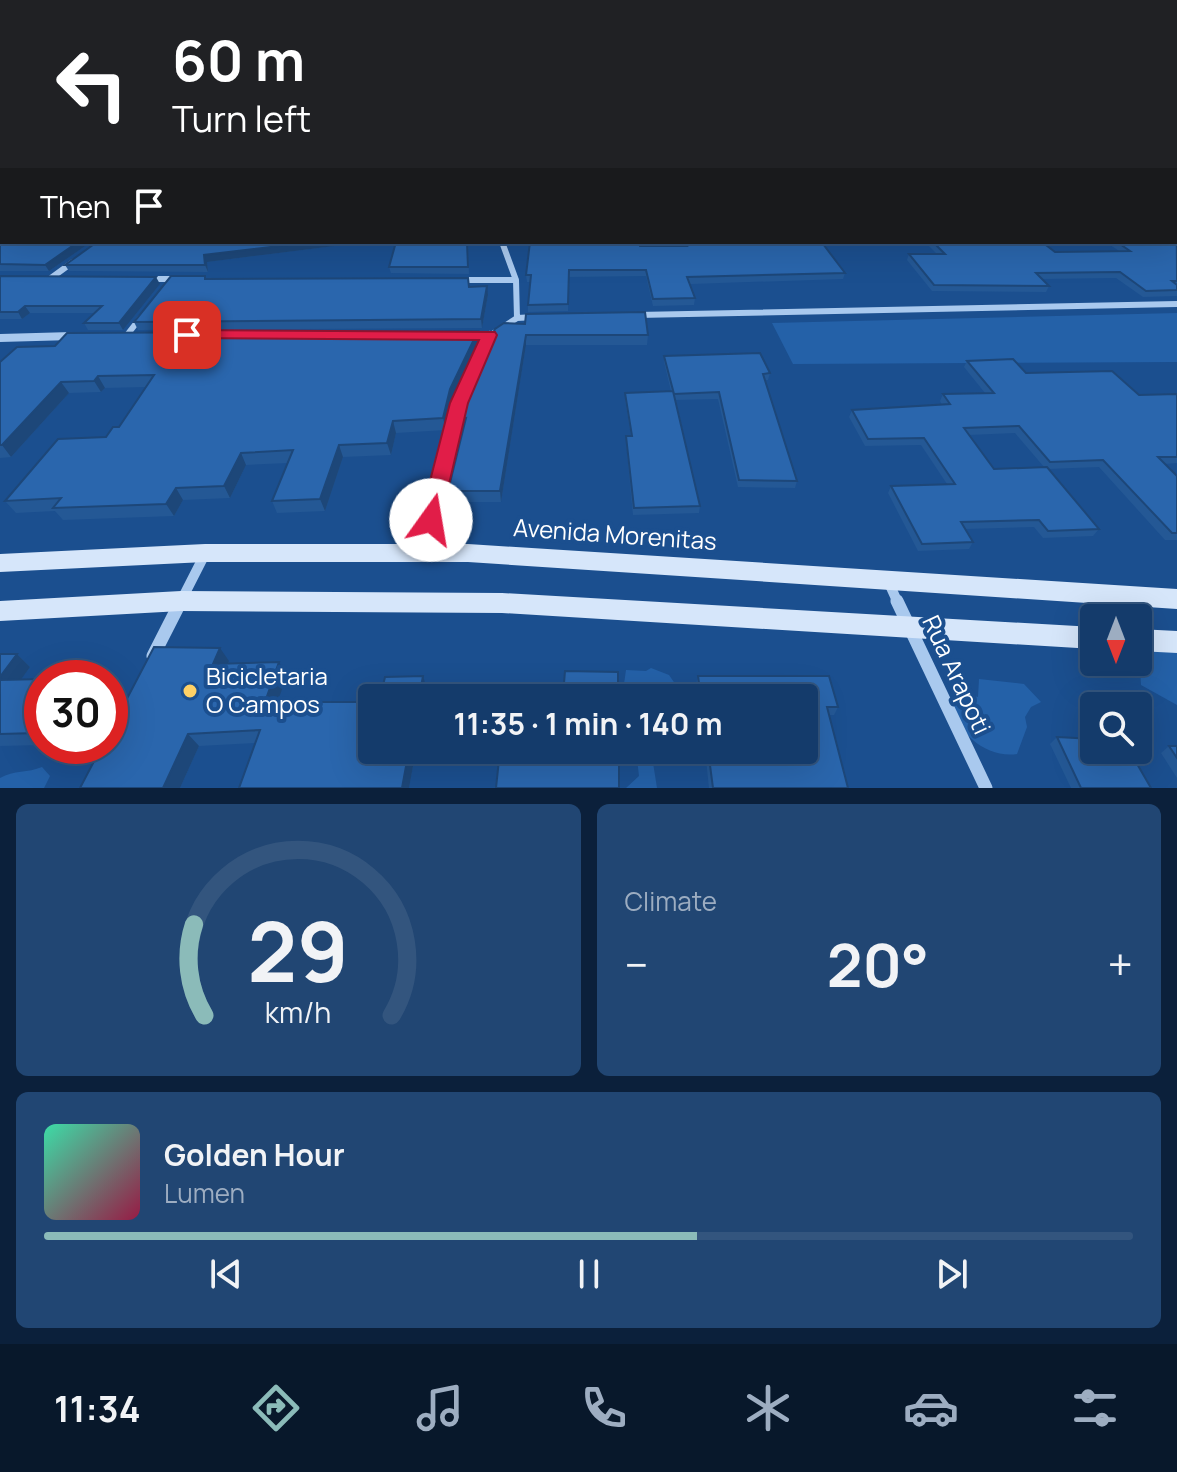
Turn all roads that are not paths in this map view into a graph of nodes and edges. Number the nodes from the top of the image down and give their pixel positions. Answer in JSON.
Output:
{"nodes":[{"id":1,"x":503,"y":244,"type":"edge"},
{"id":2,"x":75,"y":260,"type":"edge"},
{"id":3,"x":38,"y":278,"type":"edge"},
{"id":4,"x":51,"y":278,"type":"junction"},
{"id":5,"x":66,"y":278,"type":"edge"},
{"id":6,"x":141,"y":279,"type":"edge"},
{"id":7,"x":171,"y":279,"type":"junction"},
{"id":8,"x":187,"y":279,"type":"edge"},
{"id":9,"x":454,"y":280,"type":"edge"},
{"id":10,"x":516,"y":280,"type":"junction"},
{"id":11,"x":162,"y":290,"type":"edge"},
{"id":12,"x":1177,"y":304,"type":"edge"},
{"id":13,"x":144,"y":313,"type":"edge"},
{"id":14,"x":627,"y":316,"type":"edge"},
{"id":15,"x":548,"y":317,"type":"edge"},
{"id":16,"x":517,"y":318,"type":"junction"},
{"id":17,"x":111,"y":335,"type":"edge"},
{"id":18,"x":127,"y":335,"type":"junction"},
{"id":19,"x":142,"y":335,"type":"edge"},
{"id":20,"x":457,"y":335,"type":"edge"},
{"id":21,"x":489,"y":335,"type":"junction"},
{"id":22,"x":79,"y":336,"type":"edge"},
{"id":23,"x":0,"y":338,"type":"edge"},
{"id":24,"x":205,"y":553,"type":"junction"},
{"id":25,"x":468,"y":553,"type":"junction"},
{"id":26,"x":0,"y":563,"type":"edge"},
{"id":27,"x":888,"y":580,"type":"junction"},
{"id":28,"x":1177,"y":599,"type":"edge"},
{"id":29,"x":181,"y":601,"type":"junction"},
{"id":30,"x":0,"y":611,"type":"edge"},
{"id":31,"x":909,"y":628,"type":"junction"},
{"id":32,"x":1080,"y":637,"type":"edge"},
{"id":33,"x":1152,"y":641,"type":"edge"},
{"id":34,"x":1177,"y":642,"type":"edge"},
{"id":35,"x":146,"y":671,"type":"edge"},
{"id":36,"x":986,"y":788,"type":"edge"}],
"edges":[{"from":1,"to":10,"type":"street"},
{"from":2,"to":4,"type":"street"},
{"from":3,"to":4,"type":"street"},
{"from":4,"to":5,"type":"street"},
{"from":6,"to":7,"type":"street"},
{"from":7,"to":8,"type":"street"},
{"from":7,"to":11,"type":"street"},
{"from":9,"to":10,"type":"street"},
{"from":10,"to":16,"type":"street"},
{"from":12,"to":14,"type":"street"},
{"from":13,"to":18,"type":"street"},
{"from":15,"to":16,"type":"street"},
{"from":16,"to":21,"type":"street"},
{"from":17,"to":18,"type":"street"},
{"from":18,"to":19,"type":"street"},
{"from":20,"to":21,"type":"street"},
{"from":21,"to":25,"type":"street"},
{"from":22,"to":23,"type":"street"},
{"from":24,"to":25,"type":"main road","name":"Avenida Morenitas"},
{"from":24,"to":26,"type":"main road","name":"Avenida Morenitas"},
{"from":24,"to":29,"type":"street"},
{"from":25,"to":27,"type":"main road","name":"Avenida Morenitas"},
{"from":27,"to":28,"type":"main road","name":"Avenida Morenitas"},
{"from":27,"to":31,"type":"street","name":"Rua Arapoti"},
{"from":29,"to":30,"type":"main road"},
{"from":29,"to":31,"type":"main road"},
{"from":29,"to":35,"type":"street"},
{"from":31,"to":32,"type":"main road"},
{"from":31,"to":36,"type":"street","name":"Rua Arapoti"},
{"from":33,"to":34,"type":"main road"}]}
